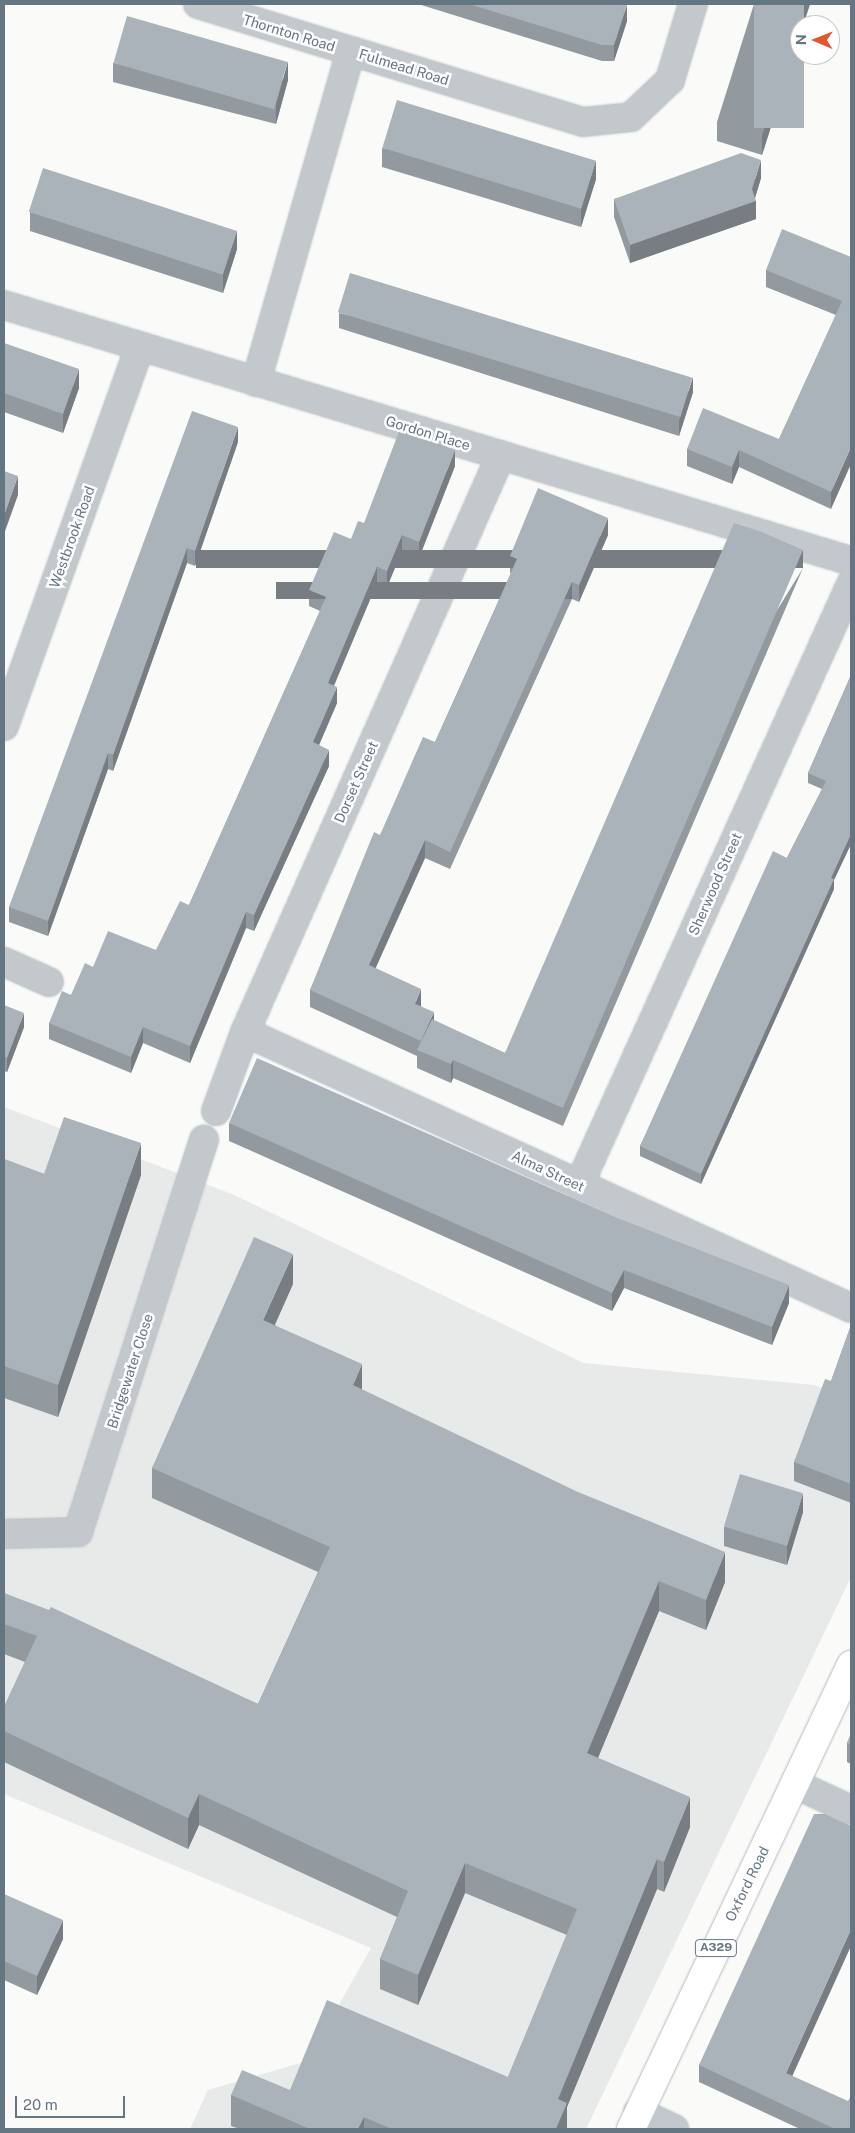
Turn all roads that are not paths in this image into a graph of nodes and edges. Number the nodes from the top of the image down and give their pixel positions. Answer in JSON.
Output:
{"nodes":[{"id":1,"x":198,"y":4,"type":"edge"},
{"id":2,"x":693,"y":4,"type":"edge"},
{"id":3,"x":351,"y":52,"type":"junction"},
{"id":4,"x":4,"y":305,"type":"edge"},
{"id":5,"x":140,"y":347,"type":"junction"},
{"id":6,"x":256,"y":382,"type":"junction"},
{"id":7,"x":501,"y":455,"type":"junction"},
{"id":8,"x":851,"y":562,"type":"edge"},
{"id":9,"x":851,"y":584,"type":"edge"},
{"id":10,"x":4,"y":726,"type":"edge"},
{"id":11,"x":4,"y":962,"type":"edge"},
{"id":12,"x":49,"y":982,"type":"dead end"},
{"id":13,"x":245,"y":1032,"type":"junction"},
{"id":14,"x":216,"y":1111,"type":"dead end"},
{"id":15,"x":204,"y":1140,"type":"dead end"},
{"id":16,"x":579,"y":1185,"type":"junction"},
{"id":17,"x":851,"y":1308,"type":"edge"},
{"id":18,"x":4,"y":1534,"type":"edge"},
{"id":19,"x":851,"y":1665,"type":"edge"},
{"id":20,"x":795,"y":1784,"type":"junction"},
{"id":21,"x":851,"y":1810,"type":"edge"},
{"id":22,"x":635,"y":2121,"type":"edge"},
{"id":23,"x":674,"y":2129,"type":"edge"}],
"edges":[{"from":1,"to":3,"type":"street","name":"Thornton Road"},
{"from":2,"to":3,"type":"street","name":"Fulmead Road"},
{"from":3,"to":6,"type":"street","name":"Fulmead Road"},
{"from":4,"to":5,"type":"street","name":"Gordon Place"},
{"from":5,"to":6,"type":"street","name":"Gordon Place"},
{"from":5,"to":10,"type":"street","name":"Westbrook Road"},
{"from":6,"to":7,"type":"street","name":"Gordon Place"},
{"from":7,"to":8,"type":"street","name":"Gordon Place"},
{"from":7,"to":13,"type":"street","name":"Dorset Street"},
{"from":9,"to":16,"type":"street","name":"Sherwood Street"},
{"from":11,"to":12,"type":"street"},
{"from":13,"to":14,"type":"street","name":"Dorset Street"},
{"from":13,"to":16,"type":"street","name":"Alma Street"},
{"from":15,"to":18,"type":"street","name":"Bridgewater Close"},
{"from":16,"to":17,"type":"street","name":"Alma Street"},
{"from":19,"to":20,"type":"main road","name":"Oxford Road","number":"A329"},
{"from":20,"to":21,"type":"street"},
{"from":20,"to":22,"type":"main road","name":"Oxford Road","number":"A329"},
{"from":22,"to":23,"type":"street"}]}
